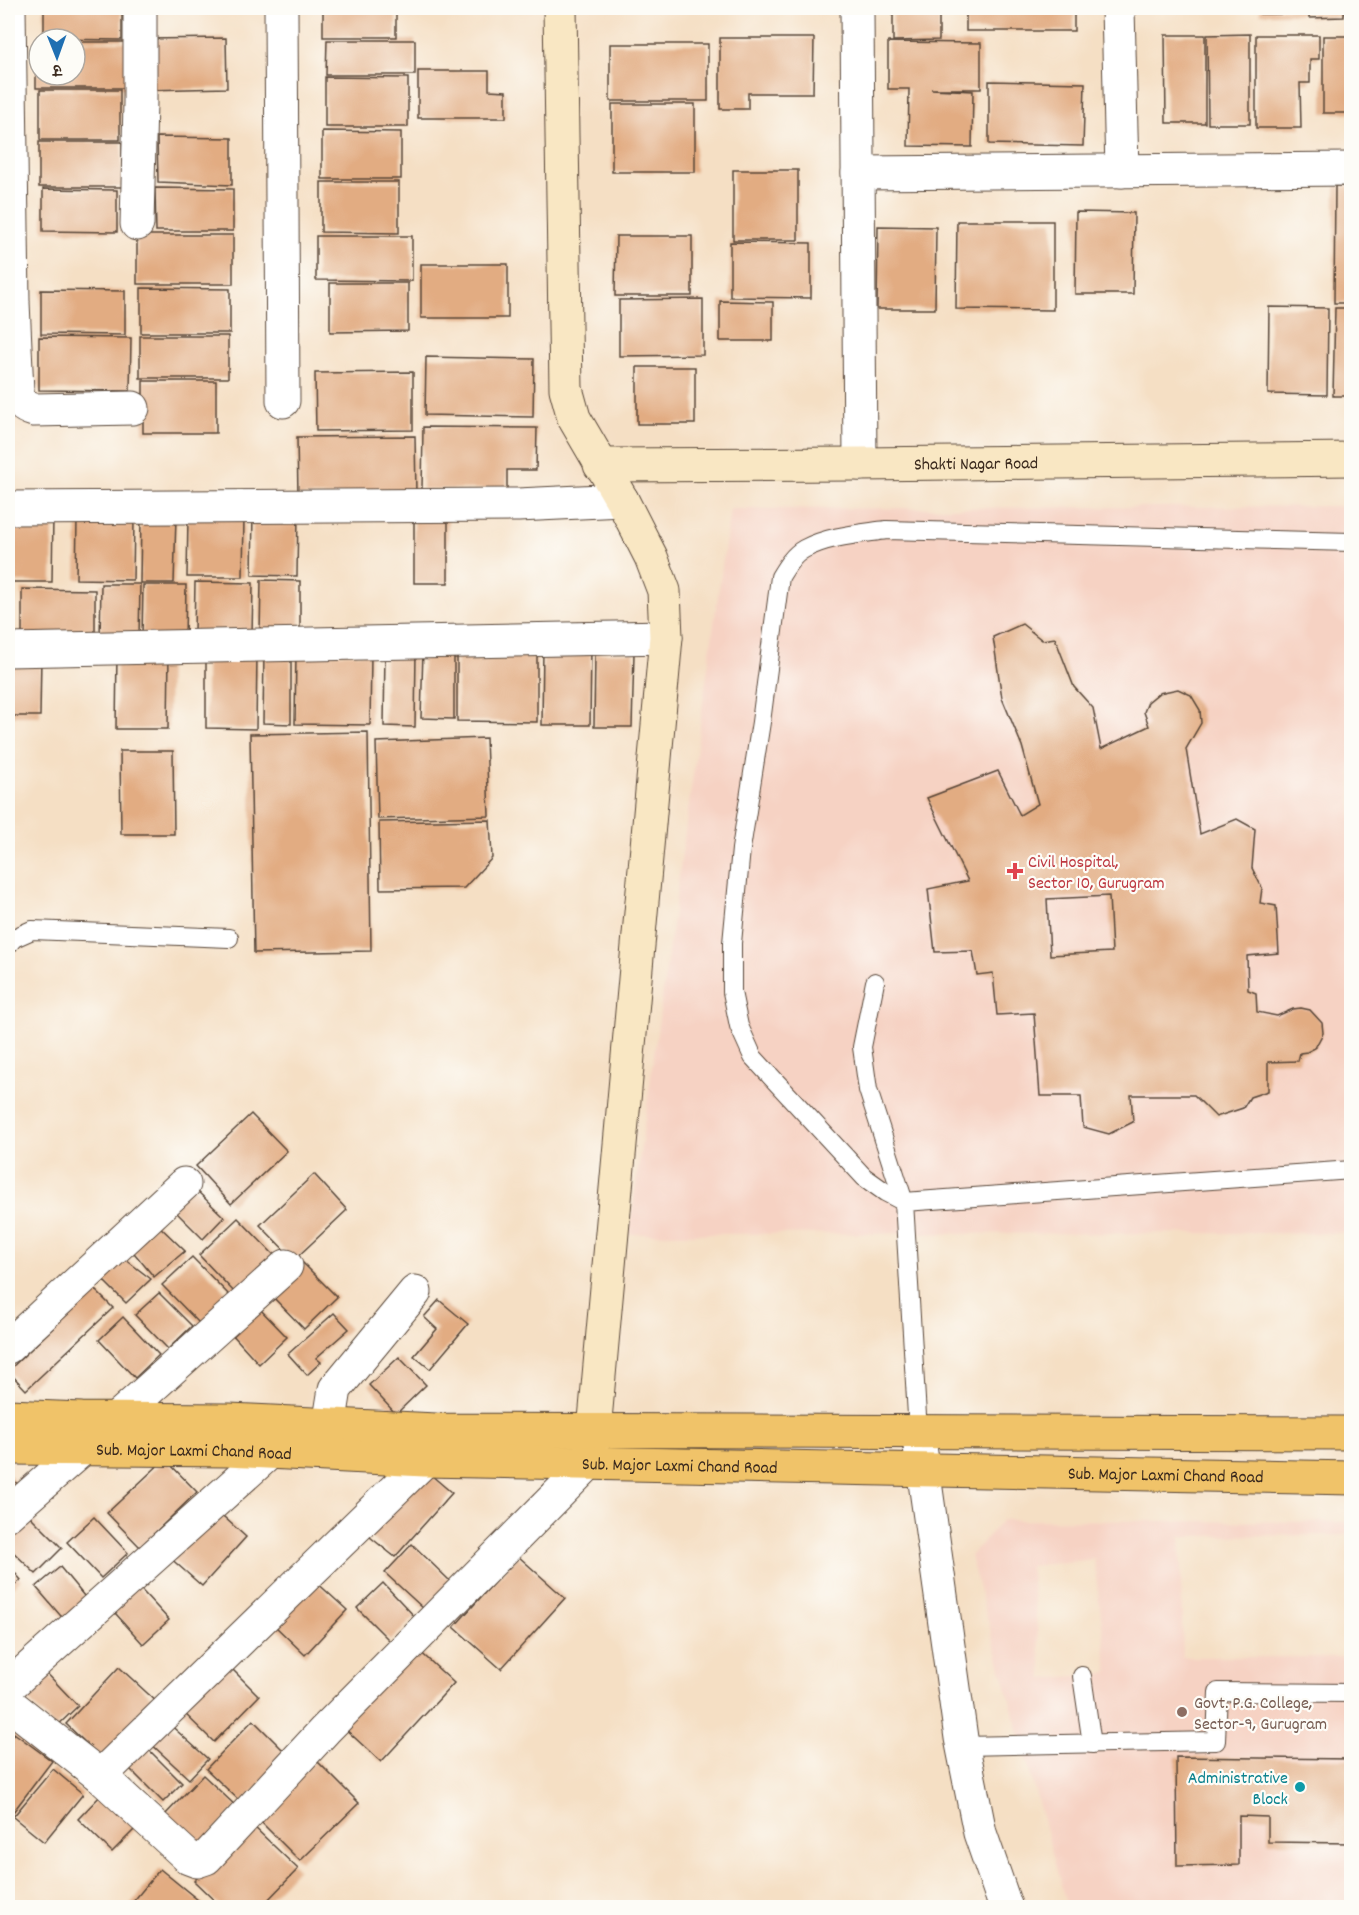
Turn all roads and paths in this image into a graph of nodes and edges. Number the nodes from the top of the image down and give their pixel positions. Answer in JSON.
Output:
{"nodes":[{"id":1,"x":9,"y":8,"type":"edge"},
{"id":2,"x":140,"y":8,"type":"edge"},
{"id":3,"x":281,"y":8,"type":"edge"},
{"id":4,"x":560,"y":8,"type":"edge"},
{"id":5,"x":856,"y":8,"type":"edge"},
{"id":6,"x":1118,"y":8,"type":"edge"},
{"id":7,"x":9,"y":99,"type":"edge"},
{"id":8,"x":1352,"y":169,"type":"edge"},
{"id":9,"x":1122,"y":171,"type":"junction"},
{"id":10,"x":858,"y":173,"type":"junction"},
{"id":11,"x":137,"y":224,"type":"dead end"},
{"id":12,"x":10,"y":302,"type":"edge"},
{"id":13,"x":283,"y":401,"type":"dead end"},
{"id":14,"x":133,"y":408,"type":"dead end"},
{"id":15,"x":1352,"y":459,"type":"edge"},
{"id":16,"x":600,"y":465,"type":"junction"},
{"id":17,"x":860,"y":465,"type":"junction"},
{"id":18,"x":622,"y":500,"type":"junction"},
{"id":19,"x":8,"y":508,"type":"edge"},
{"id":20,"x":1352,"y":542,"type":"edge"},
{"id":21,"x":666,"y":637,"type":"junction"},
{"id":22,"x":8,"y":650,"type":"edge"},
{"id":23,"x":229,"y":938,"type":"dead end"},
{"id":24,"x":8,"y":945,"type":"edge"},
{"id":25,"x":875,"y":982,"type":"dead end"},
{"id":26,"x":1352,"y":1170,"type":"edge"},
{"id":27,"x":184,"y":1184,"type":"dead end"},
{"id":28,"x":904,"y":1202,"type":"junction"},
{"id":29,"x":286,"y":1266,"type":"dead end"},
{"id":30,"x":415,"y":1292,"type":"dead end"},
{"id":31,"x":8,"y":1347,"type":"edge"},
{"id":32,"x":8,"y":1416,"type":"edge"},
{"id":33,"x":115,"y":1420,"type":"junction"},
{"id":34,"x":329,"y":1426,"type":"junction"},
{"id":35,"x":594,"y":1431,"type":"junction"},
{"id":36,"x":918,"y":1432,"type":"junction"},
{"id":37,"x":1352,"y":1433,"type":"edge"},
{"id":38,"x":228,"y":1435,"type":"junction"},
{"id":39,"x":8,"y":1448,"type":"edge"},
{"id":40,"x":82,"y":1449,"type":"junction"},
{"id":41,"x":269,"y":1454,"type":"junction"},
{"id":42,"x":425,"y":1460,"type":"junction"},
{"id":43,"x":588,"y":1464,"type":"junction"},
{"id":44,"x":922,"y":1469,"type":"junction"},
{"id":45,"x":1352,"y":1478,"type":"edge"},
{"id":46,"x":8,"y":1514,"type":"edge"},
{"id":47,"x":1082,"y":1676,"type":"dead end"},
{"id":48,"x":8,"y":1687,"type":"edge"},
{"id":49,"x":1352,"y":1693,"type":"edge"},
{"id":50,"x":8,"y":1703,"type":"edge"},
{"id":51,"x":1092,"y":1744,"type":"junction"},
{"id":52,"x":963,"y":1746,"type":"junction"},
{"id":53,"x":100,"y":1776,"type":"junction"},
{"id":54,"x":1006,"y":1908,"type":"edge"}],
"edges":[{"from":1,"to":7,"type":"street"},
{"from":2,"to":11,"type":"street"},
{"from":3,"to":13,"type":"street"},
{"from":4,"to":16,"type":"street"},
{"from":5,"to":10,"type":"street"},
{"from":6,"to":9,"type":"street"},
{"from":7,"to":12,"type":"street"},
{"from":8,"to":9,"type":"street"},
{"from":9,"to":10,"type":"street"},
{"from":10,"to":17,"type":"street"},
{"from":12,"to":14,"type":"street"},
{"from":15,"to":17,"type":"street","name":"Shakti Nagar Road"},
{"from":16,"to":17,"type":"street","name":"Shakti Nagar Road"},
{"from":16,"to":18,"type":"street"},
{"from":18,"to":19,"type":"street"},
{"from":18,"to":21,"type":"street"},
{"from":20,"to":28,"type":"lane"},
{"from":21,"to":22,"type":"street"},
{"from":21,"to":35,"type":"street"},
{"from":23,"to":24,"type":"lane"},
{"from":25,"to":28,"type":"lane"},
{"from":26,"to":28,"type":"lane"},
{"from":27,"to":31,"type":"street"},
{"from":28,"to":36,"type":"lane"},
{"from":29,"to":33,"type":"street"},
{"from":30,"to":34,"type":"street"},
{"from":32,"to":33,"type":"main road","name":"Sub. Major Laxmi Chand Road"},
{"from":33,"to":38,"type":"main road","name":"Sub. Major Laxmi Chand Road"},
{"from":34,"to":35,"type":"main road","name":"Sub. Major Laxmi Chand Road"},
{"from":34,"to":38,"type":"main road","name":"Sub. Major Laxmi Chand Road"},
{"from":35,"to":36,"type":"main road","name":"Sub. Major Laxmi Chand Road"},
{"from":35,"to":43,"type":"street"},
{"from":36,"to":37,"type":"main road","name":"Sub. Major Laxmi Chand Road"},
{"from":36,"to":44,"type":"street"},
{"from":38,"to":40,"type":"main road","name":"Sub. Major Laxmi Chand Road"},
{"from":38,"to":41,"type":"main road","name":"Sub. Major Laxmi Chand Road"},
{"from":39,"to":40,"type":"main road","name":"Sub. Major Laxmi Chand Road"},
{"from":40,"to":46,"type":"street"},
{"from":41,"to":42,"type":"main road","name":"Sub. Major Laxmi Chand Road"},
{"from":41,"to":48,"type":"street"},
{"from":42,"to":43,"type":"main road","name":"Sub. Major Laxmi Chand Road"},
{"from":42,"to":53,"type":"street"},
{"from":43,"to":44,"type":"main road","name":"Sub. Major Laxmi Chand Road"},
{"from":43,"to":53,"type":"street"},
{"from":44,"to":45,"type":"main road","name":"Sub. Major Laxmi Chand Road"},
{"from":44,"to":52,"type":"street"},
{"from":47,"to":51,"type":"lane"},
{"from":49,"to":51,"type":"lane"},
{"from":50,"to":53,"type":"street"},
{"from":51,"to":52,"type":"lane"},
{"from":52,"to":54,"type":"street"}]}
